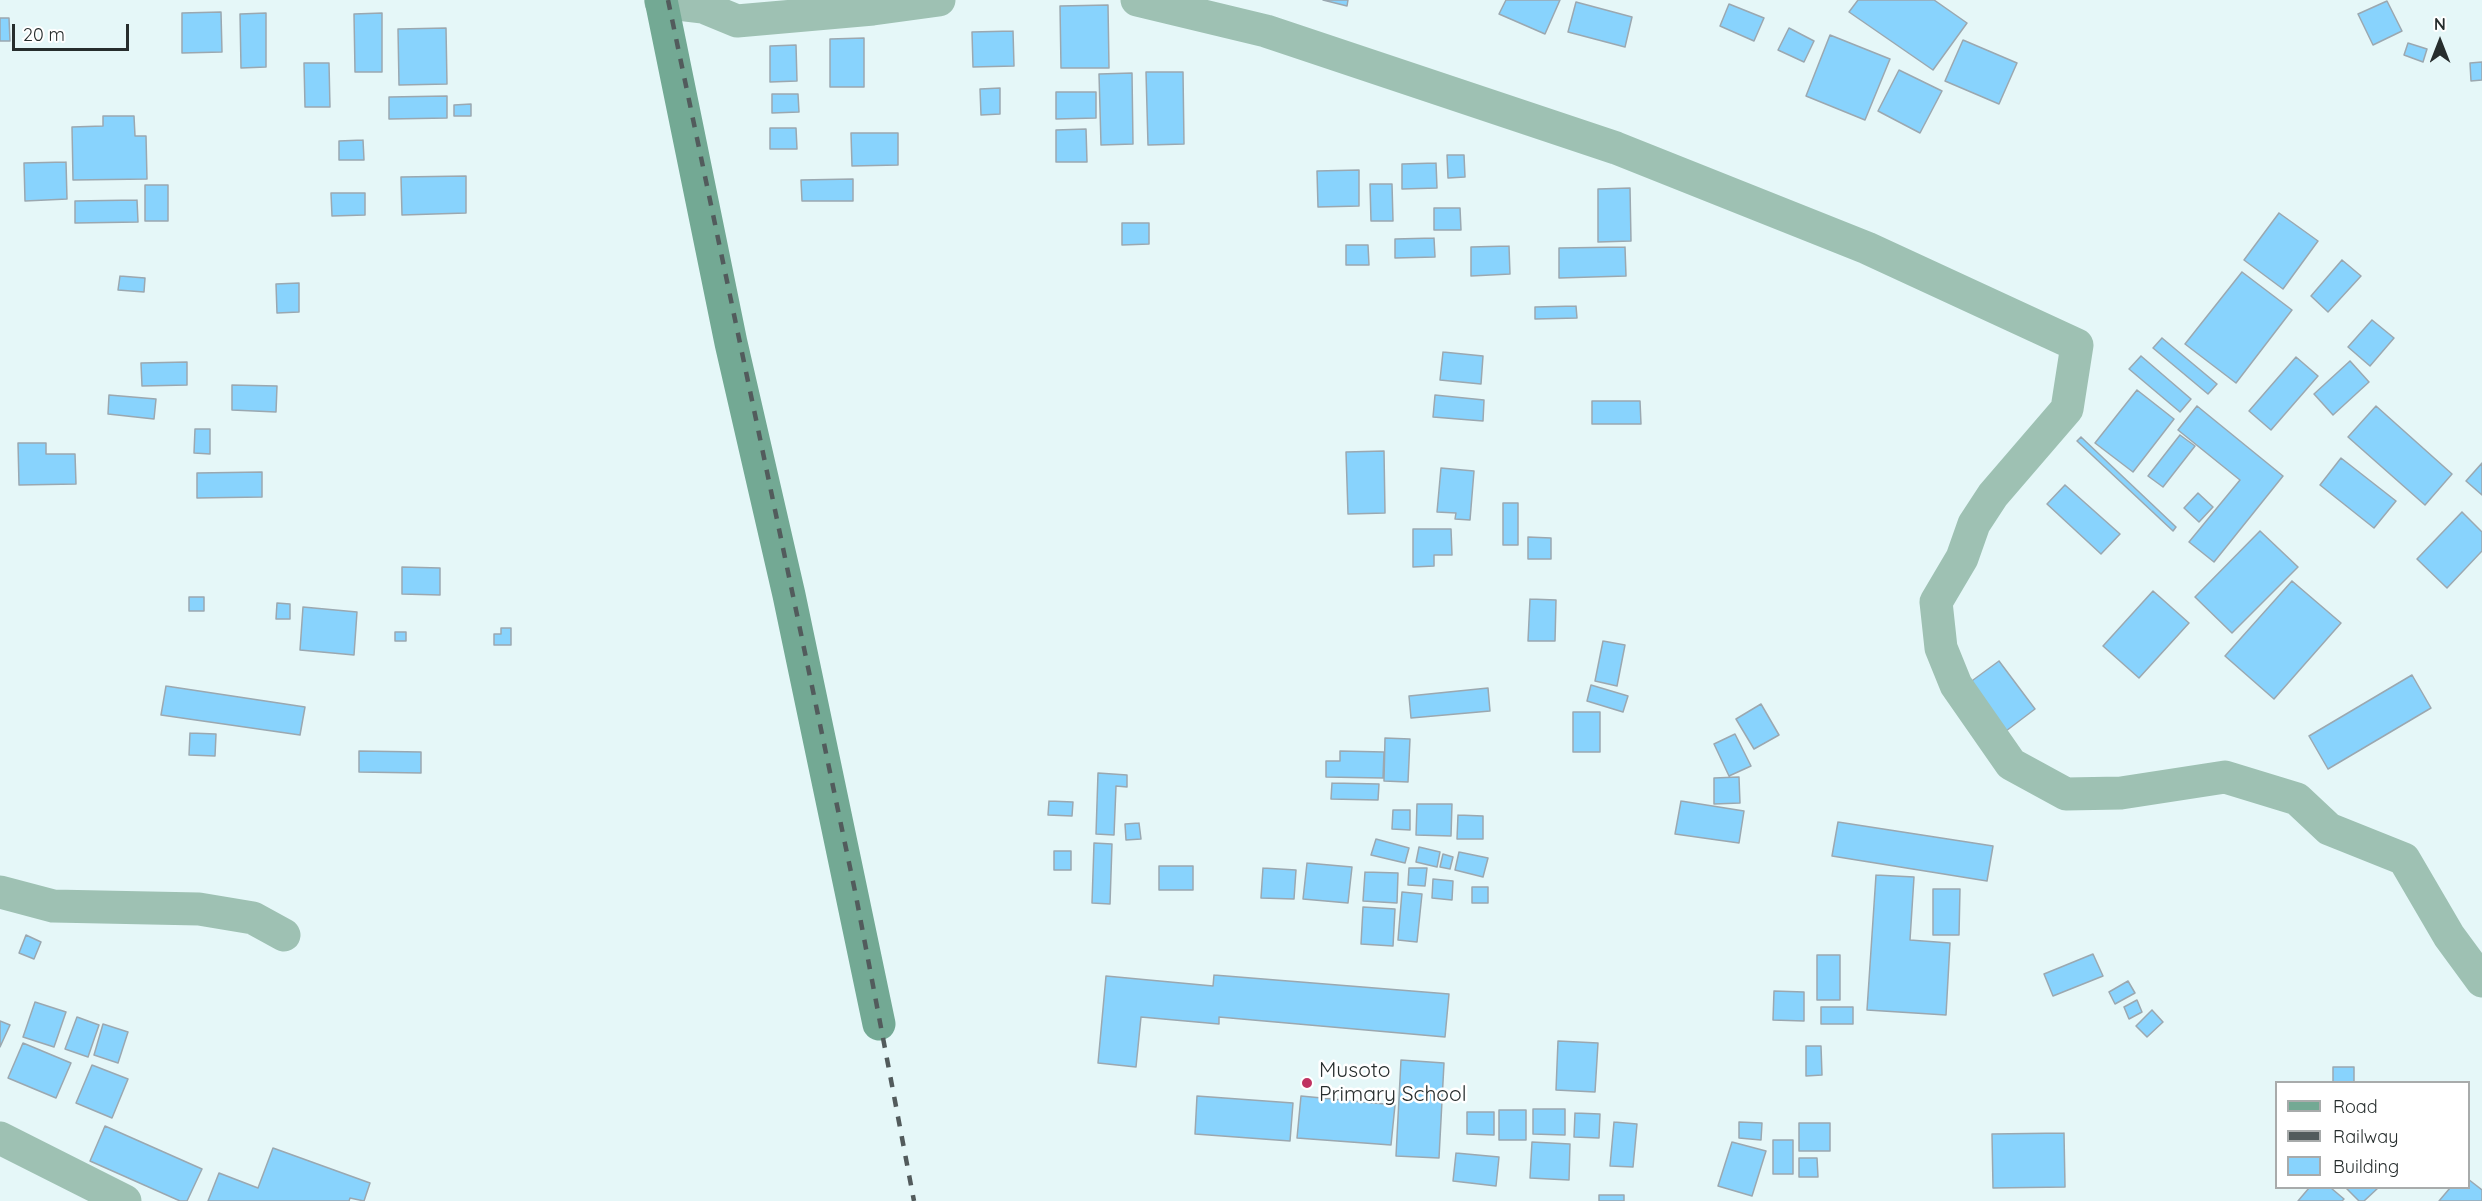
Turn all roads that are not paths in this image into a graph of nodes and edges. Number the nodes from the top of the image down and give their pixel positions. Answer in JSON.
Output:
{"nodes":[{"id":1,"x":939,"y":0,"type":"edge"},
{"id":2,"x":1137,"y":0,"type":"edge"},
{"id":3,"x":661,"y":1,"type":"edge"},
{"id":4,"x":0,"y":892,"type":"edge"},
{"id":5,"x":284,"y":935,"type":"dead end"},
{"id":6,"x":2482,"y":981,"type":"edge"},
{"id":7,"x":879,"y":1024,"type":"dead end"},
{"id":8,"x":0,"y":1138,"type":"edge"},
{"id":9,"x":125,"y":1201,"type":"edge"}],
"edges":[{"from":1,"to":3,"type":"street"},
{"from":2,"to":6,"type":"street"},
{"from":3,"to":7,"type":"main road"},
{"from":4,"to":5,"type":"street"},
{"from":8,"to":9,"type":"street"}]}
